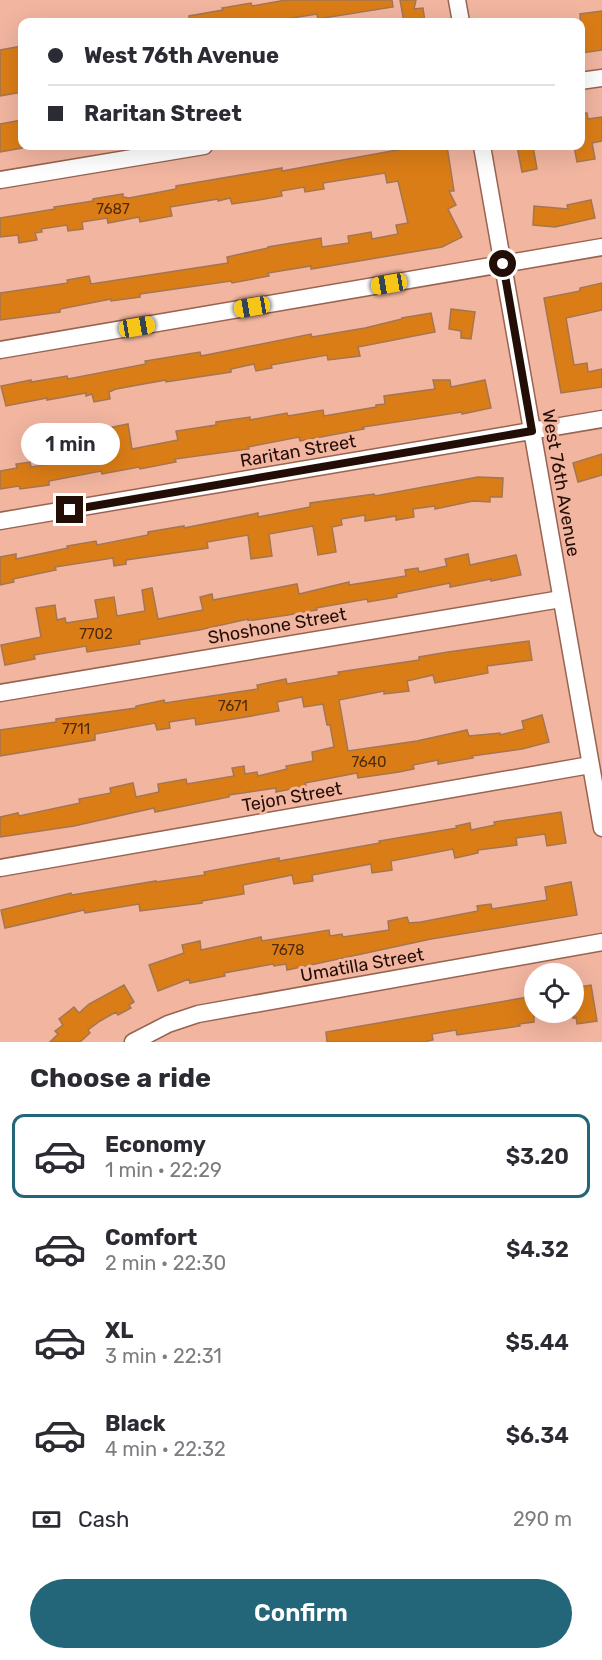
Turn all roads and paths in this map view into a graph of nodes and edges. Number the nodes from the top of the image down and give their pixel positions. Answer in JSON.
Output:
{"nodes":[{"id":1,"x":457,"y":0,"type":"edge"},
{"id":2,"x":460,"y":18,"type":"edge"},
{"id":3,"x":602,"y":78,"type":"edge"},
{"id":4,"x":585,"y":80,"type":"edge"},
{"id":5,"x":180,"y":150,"type":"edge"},
{"id":6,"x":483,"y":150,"type":"edge"},
{"id":7,"x":0,"y":180,"type":"edge"},
{"id":8,"x":602,"y":247,"type":"edge"},
{"id":9,"x":503,"y":264,"type":"junction"},
{"id":10,"x":0,"y":350,"type":"edge"},
{"id":11,"x":602,"y":418,"type":"edge"},
{"id":12,"x":532,"y":431,"type":"junction"},
{"id":13,"x":0,"y":521,"type":"edge"},
{"id":14,"x":561,"y":599,"type":"junction"},
{"id":15,"x":0,"y":693,"type":"edge"},
{"id":16,"x":590,"y":765,"type":"junction"},
{"id":17,"x":602,"y":828,"type":"edge"},
{"id":18,"x":0,"y":868,"type":"edge"},
{"id":19,"x":602,"y":942,"type":"edge"},
{"id":20,"x":133,"y":1042,"type":"edge"}],
"edges":[{"from":1,"to":2,"type":"street"},
{"from":3,"to":4,"type":"street"},
{"from":5,"to":7,"type":"street"},
{"from":6,"to":9,"type":"street","name":"West 76th Avenue"},
{"from":8,"to":9,"type":"street"},
{"from":9,"to":10,"type":"street"},
{"from":9,"to":12,"type":"street","name":"West 76th Avenue"},
{"from":11,"to":12,"type":"street","name":"Raritan Street"},
{"from":12,"to":13,"type":"street","name":"Raritan Street"},
{"from":12,"to":14,"type":"street","name":"West 76th Avenue"},
{"from":14,"to":15,"type":"street","name":"Shoshone Street"},
{"from":14,"to":16,"type":"street","name":"West 76th Avenue"},
{"from":16,"to":17,"type":"street","name":"West 76th Avenue"},
{"from":16,"to":18,"type":"street","name":"Tejon Street"},
{"from":19,"to":20,"type":"street","name":"Umatilla Street"}]}
